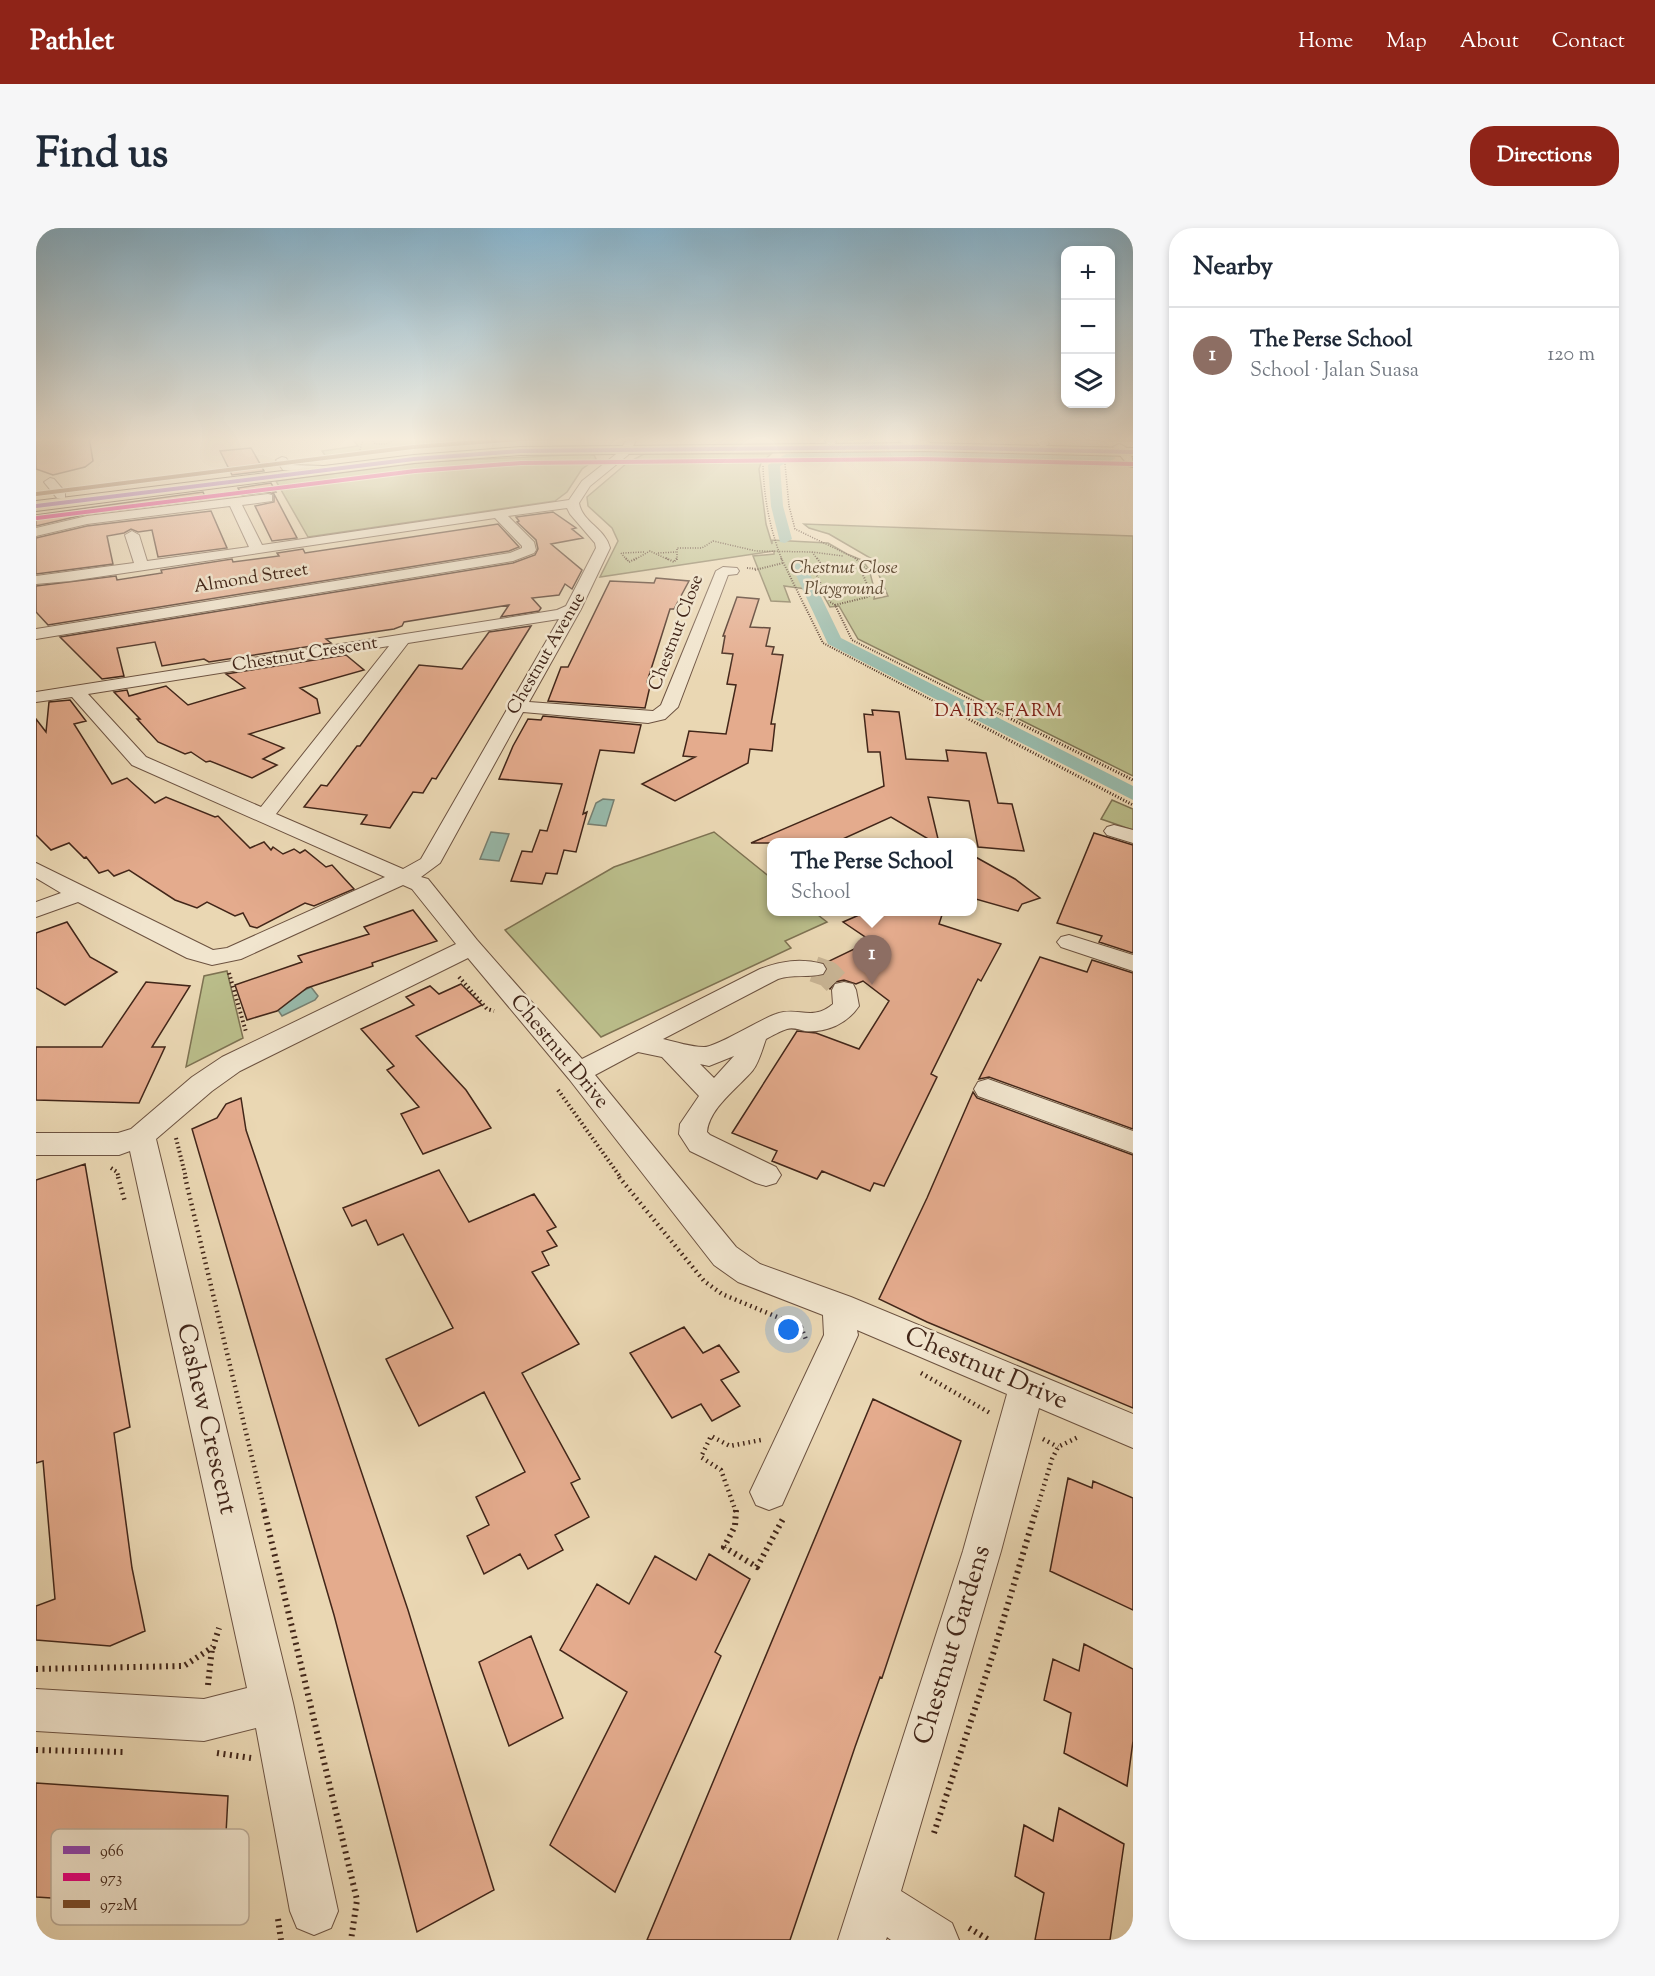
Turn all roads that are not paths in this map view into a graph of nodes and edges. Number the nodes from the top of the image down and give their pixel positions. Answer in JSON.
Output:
{"nodes":[{"id":1,"x":114,"y":517,"type":"edge"},
{"id":2,"x":241,"y":517,"type":"edge"},
{"id":3,"x":470,"y":517,"type":"edge"},
{"id":4,"x":501,"y":517,"type":"edge"},
{"id":5,"x":579,"y":517,"type":"edge"},
{"id":6,"x":36,"y":532,"type":"edge"},
{"id":7,"x":132,"y":535,"type":"dead end"},
{"id":8,"x":257,"y":548,"type":"junction"},
{"id":9,"x":142,"y":566,"type":"junction"},
{"id":10,"x":742,"y":570,"type":"road end"},
{"id":11,"x":36,"y":580,"type":"edge"},
{"id":12,"x":573,"y":609,"type":"junction"},
{"id":13,"x":36,"y":634,"type":"edge"},
{"id":14,"x":402,"y":640,"type":"junction"},
{"id":15,"x":76,"y":691,"type":"junction"},
{"id":16,"x":36,"y":697,"type":"edge"},
{"id":17,"x":516,"y":706,"type":"junction"},
{"id":18,"x":263,"y":817,"type":"junction"},
{"id":19,"x":36,"y":869,"type":"edge"},
{"id":20,"x":406,"y":878,"type":"junction"},
{"id":21,"x":79,"y":894,"type":"junction"},
{"id":22,"x":36,"y":910,"type":"edge"},
{"id":23,"x":1069,"y":942,"type":"dead end"},
{"id":24,"x":469,"y":945,"type":"junction"},
{"id":25,"x":1133,"y":963,"type":"edge"},
{"id":26,"x":814,"y":969,"type":"tunnel mouth"},
{"id":27,"x":844,"y":990,"type":"dead end"},
{"id":28,"x":754,"y":1036,"type":"junction"},
{"id":29,"x":637,"y":1043,"type":"junction"},
{"id":30,"x":670,"y":1050,"type":"junction"},
{"id":31,"x":567,"y":1080,"type":"junction"},
{"id":32,"x":988,"y":1089,"type":"dead end"},
{"id":33,"x":714,"y":1095,"type":"junction"},
{"id":34,"x":141,"y":1136,"type":"junction"},
{"id":35,"x":1133,"y":1142,"type":"edge"},
{"id":36,"x":36,"y":1144,"type":"edge"},
{"id":37,"x":766,"y":1175,"type":"dead end"},
{"id":38,"x":839,"y":1307,"type":"junction"},
{"id":39,"x":1027,"y":1386,"type":"junction"},
{"id":40,"x":1133,"y":1431,"type":"edge"},
{"id":41,"x":779,"y":1499,"type":"road end"},
{"id":42,"x":272,"y":1703,"type":"junction"},
{"id":43,"x":36,"y":1710,"type":"edge"},
{"id":44,"x":295,"y":1908,"type":"road end"},
{"id":45,"x":868,"y":1921,"type":"edge"},
{"id":46,"x":947,"y":1931,"type":"edge"}],
"edges":[{"from":1,"to":6,"type":"street"},
{"from":2,"to":8,"type":"street"},
{"from":3,"to":8,"type":"street"},
{"from":4,"to":13,"type":"street","name":"Almond Street"},
{"from":5,"to":12,"type":"street","name":"Chestnut Avenue"},
{"from":7,"to":9,"type":"street"},
{"from":8,"to":9,"type":"street"},
{"from":9,"to":11,"type":"street"},
{"from":10,"to":17,"type":"street","name":"Chestnut Close"},
{"from":12,"to":14,"type":"street","name":"Chestnut Crescent"},
{"from":12,"to":17,"type":"street","name":"Chestnut Avenue"},
{"from":14,"to":15,"type":"street","name":"Chestnut Crescent"},
{"from":14,"to":18,"type":"street"},
{"from":15,"to":16,"type":"street","name":"Chestnut Crescent"},
{"from":15,"to":18,"type":"street","name":"Chestnut Drive"},
{"from":17,"to":20,"type":"street","name":"Chestnut Avenue"},
{"from":18,"to":20,"type":"street","name":"Chestnut Drive"},
{"from":19,"to":21,"type":"street"},
{"from":20,"to":21,"type":"street"},
{"from":20,"to":24,"type":"street","name":"Chestnut Drive"},
{"from":21,"to":22,"type":"street"},
{"from":23,"to":25,"type":"street"},
{"from":24,"to":31,"type":"street","name":"Chestnut Drive"},
{"from":24,"to":34,"type":"street"},
{"from":26,"to":29,"type":"street"},
{"from":27,"to":28,"type":"street"},
{"from":28,"to":30,"type":"street"},
{"from":28,"to":33,"type":"street"},
{"from":29,"to":30,"type":"street"},
{"from":29,"to":31,"type":"street"},
{"from":30,"to":33,"type":"street"},
{"from":31,"to":38,"type":"street","name":"Chestnut Drive"},
{"from":32,"to":35,"type":"street"},
{"from":33,"to":37,"type":"street"},
{"from":34,"to":36,"type":"street"},
{"from":34,"to":42,"type":"street","name":"Cashew Crescent"},
{"from":38,"to":39,"type":"street","name":"Chestnut Drive"},
{"from":38,"to":41,"type":"street"},
{"from":39,"to":40,"type":"street","name":"Chestnut Drive"},
{"from":39,"to":45,"type":"street","name":"Chestnut Gardens"},
{"from":42,"to":43,"type":"street"},
{"from":42,"to":44,"type":"street","name":"Cashew Crescent"},
{"from":45,"to":46,"type":"street","name":"Chestnut Gardens"}]}
